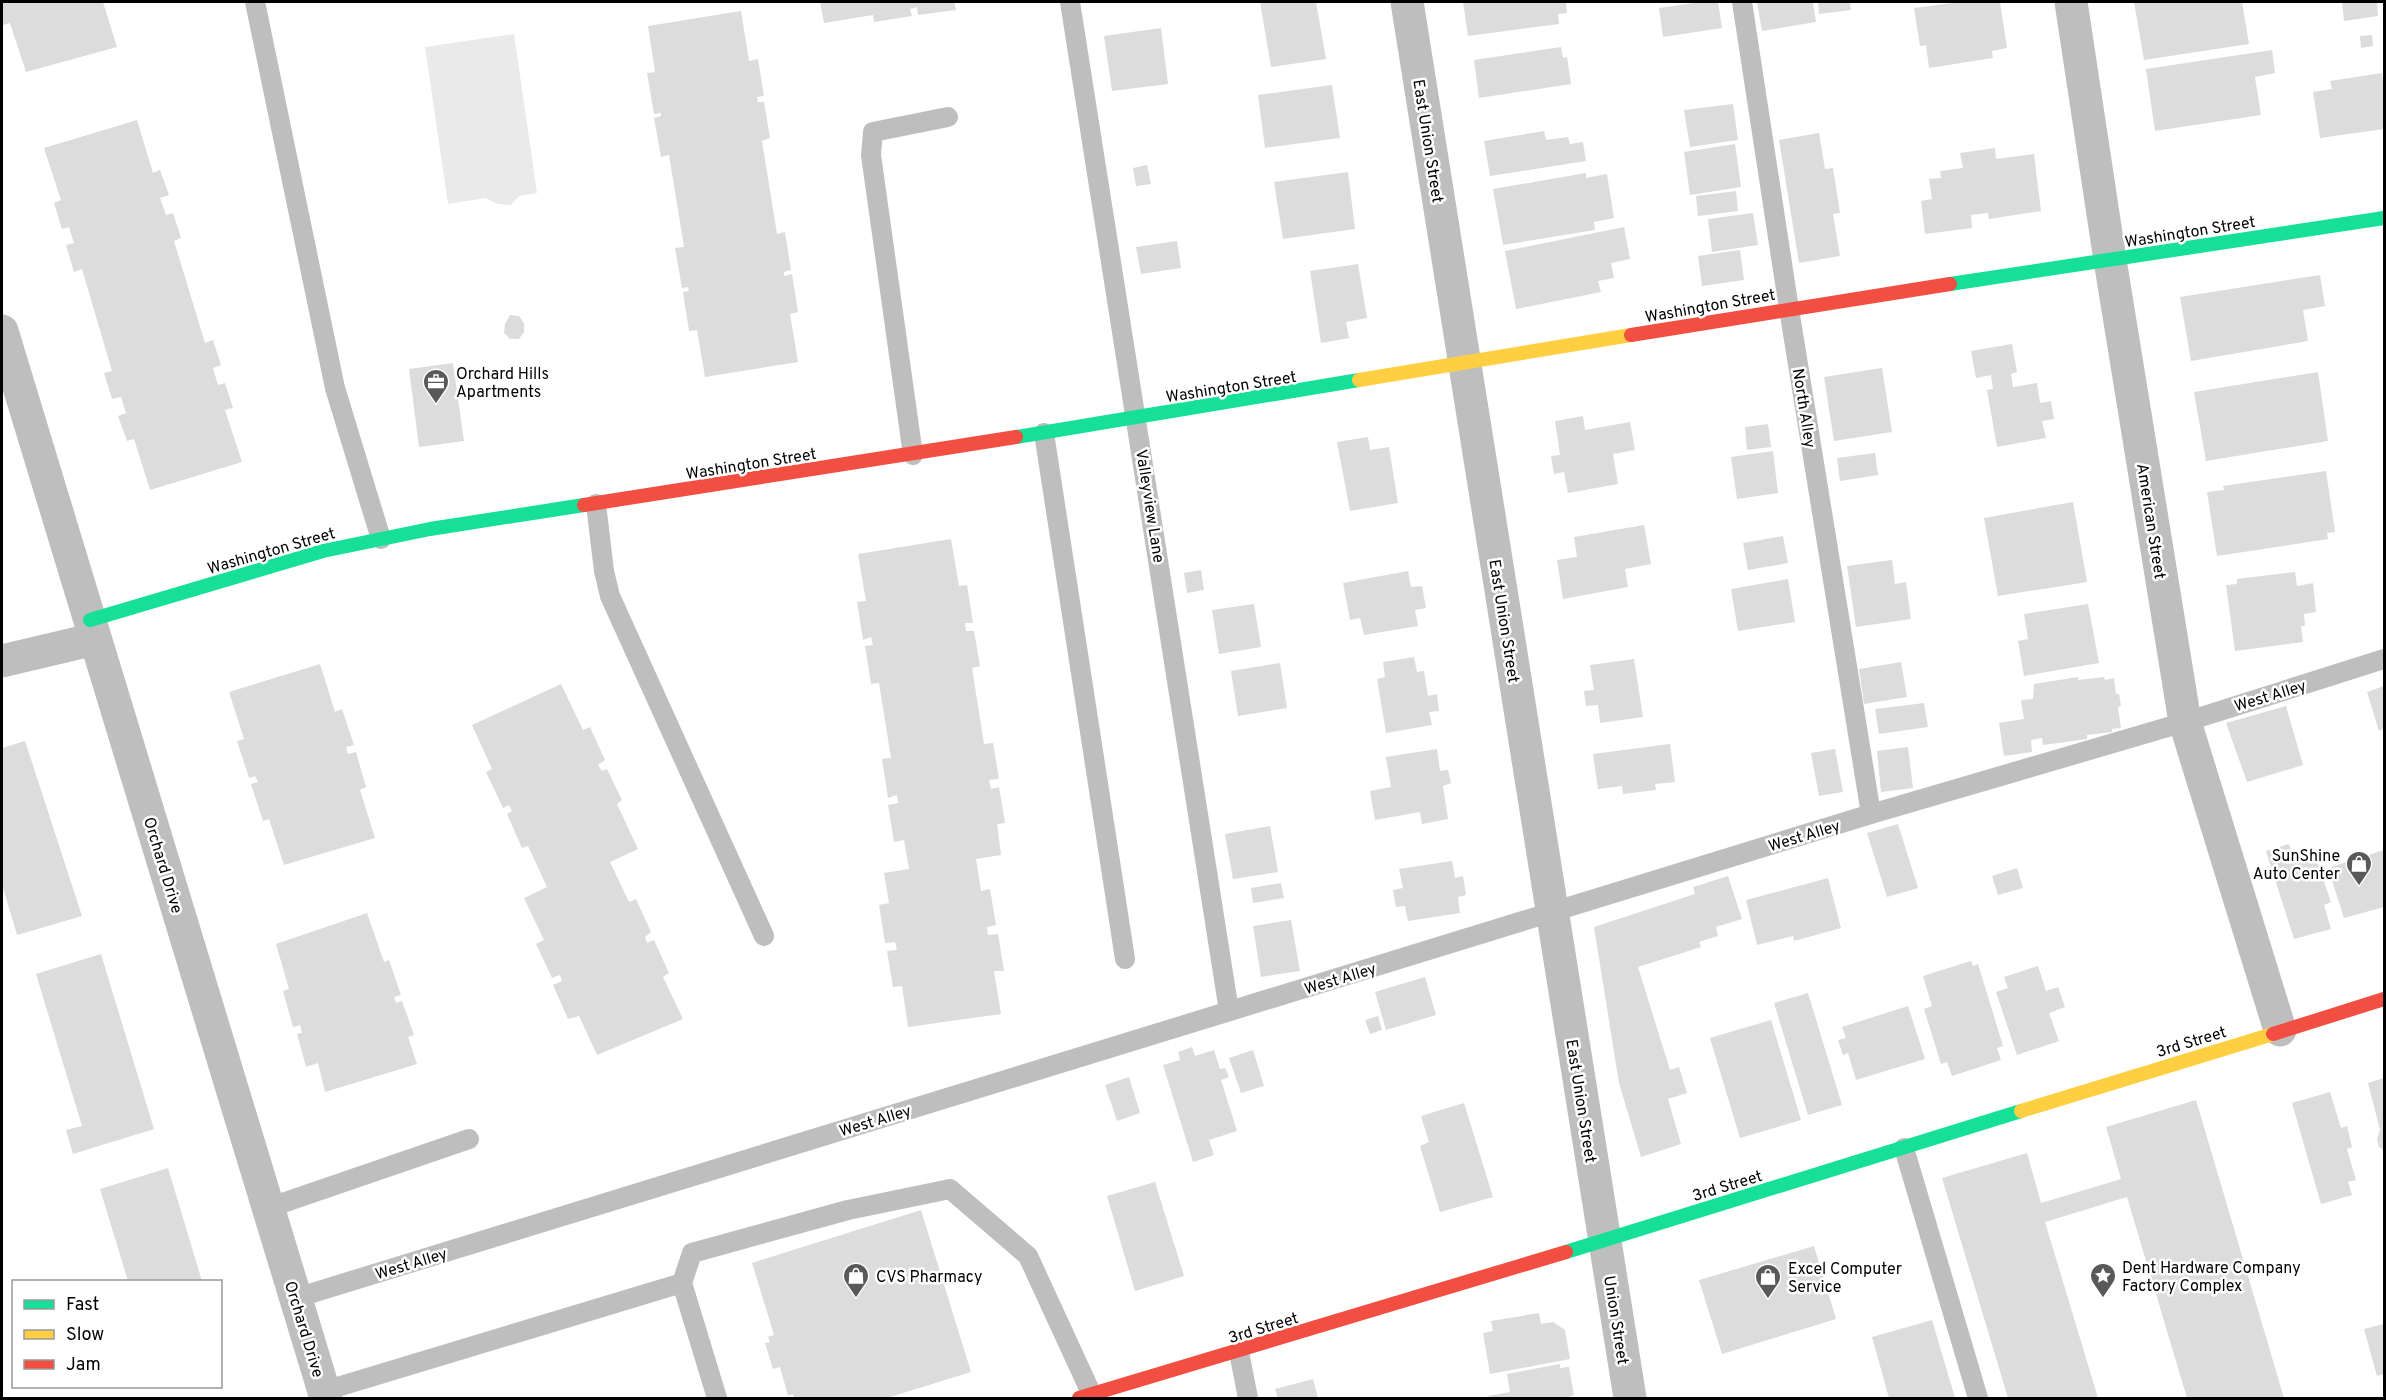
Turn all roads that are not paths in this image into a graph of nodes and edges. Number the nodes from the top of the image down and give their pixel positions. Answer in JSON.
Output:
{"nodes":[{"id":1,"x":255,"y":2,"type":"edge"},
{"id":2,"x":1070,"y":2,"type":"edge"},
{"id":3,"x":1407,"y":2,"type":"edge"},
{"id":4,"x":1742,"y":2,"type":"edge"},
{"id":5,"x":2071,"y":2,"type":"edge"},
{"id":6,"x":948,"y":117,"type":"dead end"},
{"id":7,"x":2385,"y":218,"type":"edge"},
{"id":8,"x":2110,"y":260,"type":"junction"},
{"id":9,"x":1789,"y":309,"type":"junction"},
{"id":10,"x":2,"y":331,"type":"edge"},
{"id":11,"x":1464,"y":364,"type":"junction"},
{"id":12,"x":1137,"y":418,"type":"junction"},
{"id":13,"x":1044,"y":433,"type":"junction"},
{"id":14,"x":913,"y":454,"type":"junction"},
{"id":15,"x":597,"y":504,"type":"junction"},
{"id":16,"x":381,"y":539,"type":"junction"},
{"id":17,"x":92,"y":629,"type":"junction"},
{"id":18,"x":2385,"y":659,"type":"edge"},
{"id":19,"x":2,"y":661,"type":"edge"},
{"id":20,"x":2185,"y":722,"type":"junction"},
{"id":21,"x":1871,"y":814,"type":"junction"},
{"id":22,"x":1552,"y":913,"type":"junction"},
{"id":23,"x":764,"y":936,"type":"dead end"},
{"id":24,"x":1125,"y":959,"type":"dead end"},
{"id":25,"x":2385,"y":999,"type":"edge"},
{"id":26,"x":1229,"y":1011,"type":"junction"},
{"id":27,"x":2280,"y":1030,"type":"junction"},
{"id":28,"x":469,"y":1139,"type":"dead end"},
{"id":29,"x":1904,"y":1148,"type":"junction"},
{"id":30,"x":268,"y":1208,"type":"junction"},
{"id":31,"x":1604,"y":1240,"type":"junction"},
{"id":32,"x":682,"y":1283,"type":"junction"},
{"id":33,"x":296,"y":1298,"type":"junction"},
{"id":34,"x":1239,"y":1352,"type":"junction"},
{"id":35,"x":325,"y":1395,"type":"edge"},
{"id":36,"x":1085,"y":1397,"type":"edge"},
{"id":37,"x":717,"y":1398,"type":"edge"},
{"id":38,"x":1248,"y":1398,"type":"edge"},
{"id":39,"x":1630,"y":1398,"type":"edge"},
{"id":40,"x":1978,"y":1398,"type":"edge"}],
"edges":[{"from":1,"to":16,"type":"lane"},
{"from":2,"to":12,"type":"lane","name":"Valleyview Lane"},
{"from":3,"to":11,"type":"street","name":"East Union Street"},
{"from":4,"to":9,"type":"lane","name":"North Alley"},
{"from":5,"to":8,"type":"street","name":"American Street"},
{"from":6,"to":14,"type":"lane"},
{"from":7,"to":8,"type":"street","name":"Washington Street"},
{"from":8,"to":9,"type":"street","name":"Washington Street"},
{"from":8,"to":20,"type":"street","name":"American Street"},
{"from":9,"to":11,"type":"street","name":"Washington Street"},
{"from":9,"to":21,"type":"lane","name":"North Alley"},
{"from":10,"to":17,"type":"street","name":"Orchard Drive"},
{"from":11,"to":12,"type":"street","name":"Washington Street"},
{"from":11,"to":22,"type":"street","name":"East Union Street"},
{"from":12,"to":13,"type":"street","name":"Washington Street"},
{"from":12,"to":26,"type":"lane","name":"Valleyview Lane"},
{"from":13,"to":14,"type":"street","name":"Washington Street"},
{"from":13,"to":24,"type":"lane"},
{"from":14,"to":15,"type":"street","name":"Washington Street"},
{"from":15,"to":16,"type":"street","name":"Washington Street"},
{"from":15,"to":23,"type":"lane"},
{"from":16,"to":17,"type":"street","name":"Washington Street"},
{"from":17,"to":19,"type":"street"},
{"from":17,"to":30,"type":"street","name":"Orchard Drive"},
{"from":18,"to":20,"type":"lane","name":"West Alley"},
{"from":20,"to":21,"type":"lane","name":"West Alley"},
{"from":20,"to":27,"type":"street","name":"American Street"},
{"from":21,"to":22,"type":"lane","name":"West Alley"},
{"from":22,"to":26,"type":"lane","name":"West Alley"},
{"from":22,"to":31,"type":"street","name":"East Union Street"},
{"from":25,"to":27,"type":"street","name":"3rd Street"},
{"from":26,"to":33,"type":"lane","name":"West Alley"},
{"from":27,"to":29,"type":"street","name":"3rd Street"},
{"from":28,"to":30,"type":"lane"},
{"from":29,"to":31,"type":"street","name":"3rd Street"},
{"from":29,"to":40,"type":"lane"},
{"from":30,"to":33,"type":"street","name":"Orchard Drive"},
{"from":31,"to":34,"type":"street","name":"3rd Street"},
{"from":31,"to":39,"type":"street","name":"Union Street"},
{"from":32,"to":35,"type":"lane"},
{"from":32,"to":36,"type":"lane"},
{"from":32,"to":37,"type":"lane"},
{"from":33,"to":35,"type":"street","name":"Orchard Drive"},
{"from":34,"to":36,"type":"street","name":"3rd Street"},
{"from":34,"to":38,"type":"lane"}]}
